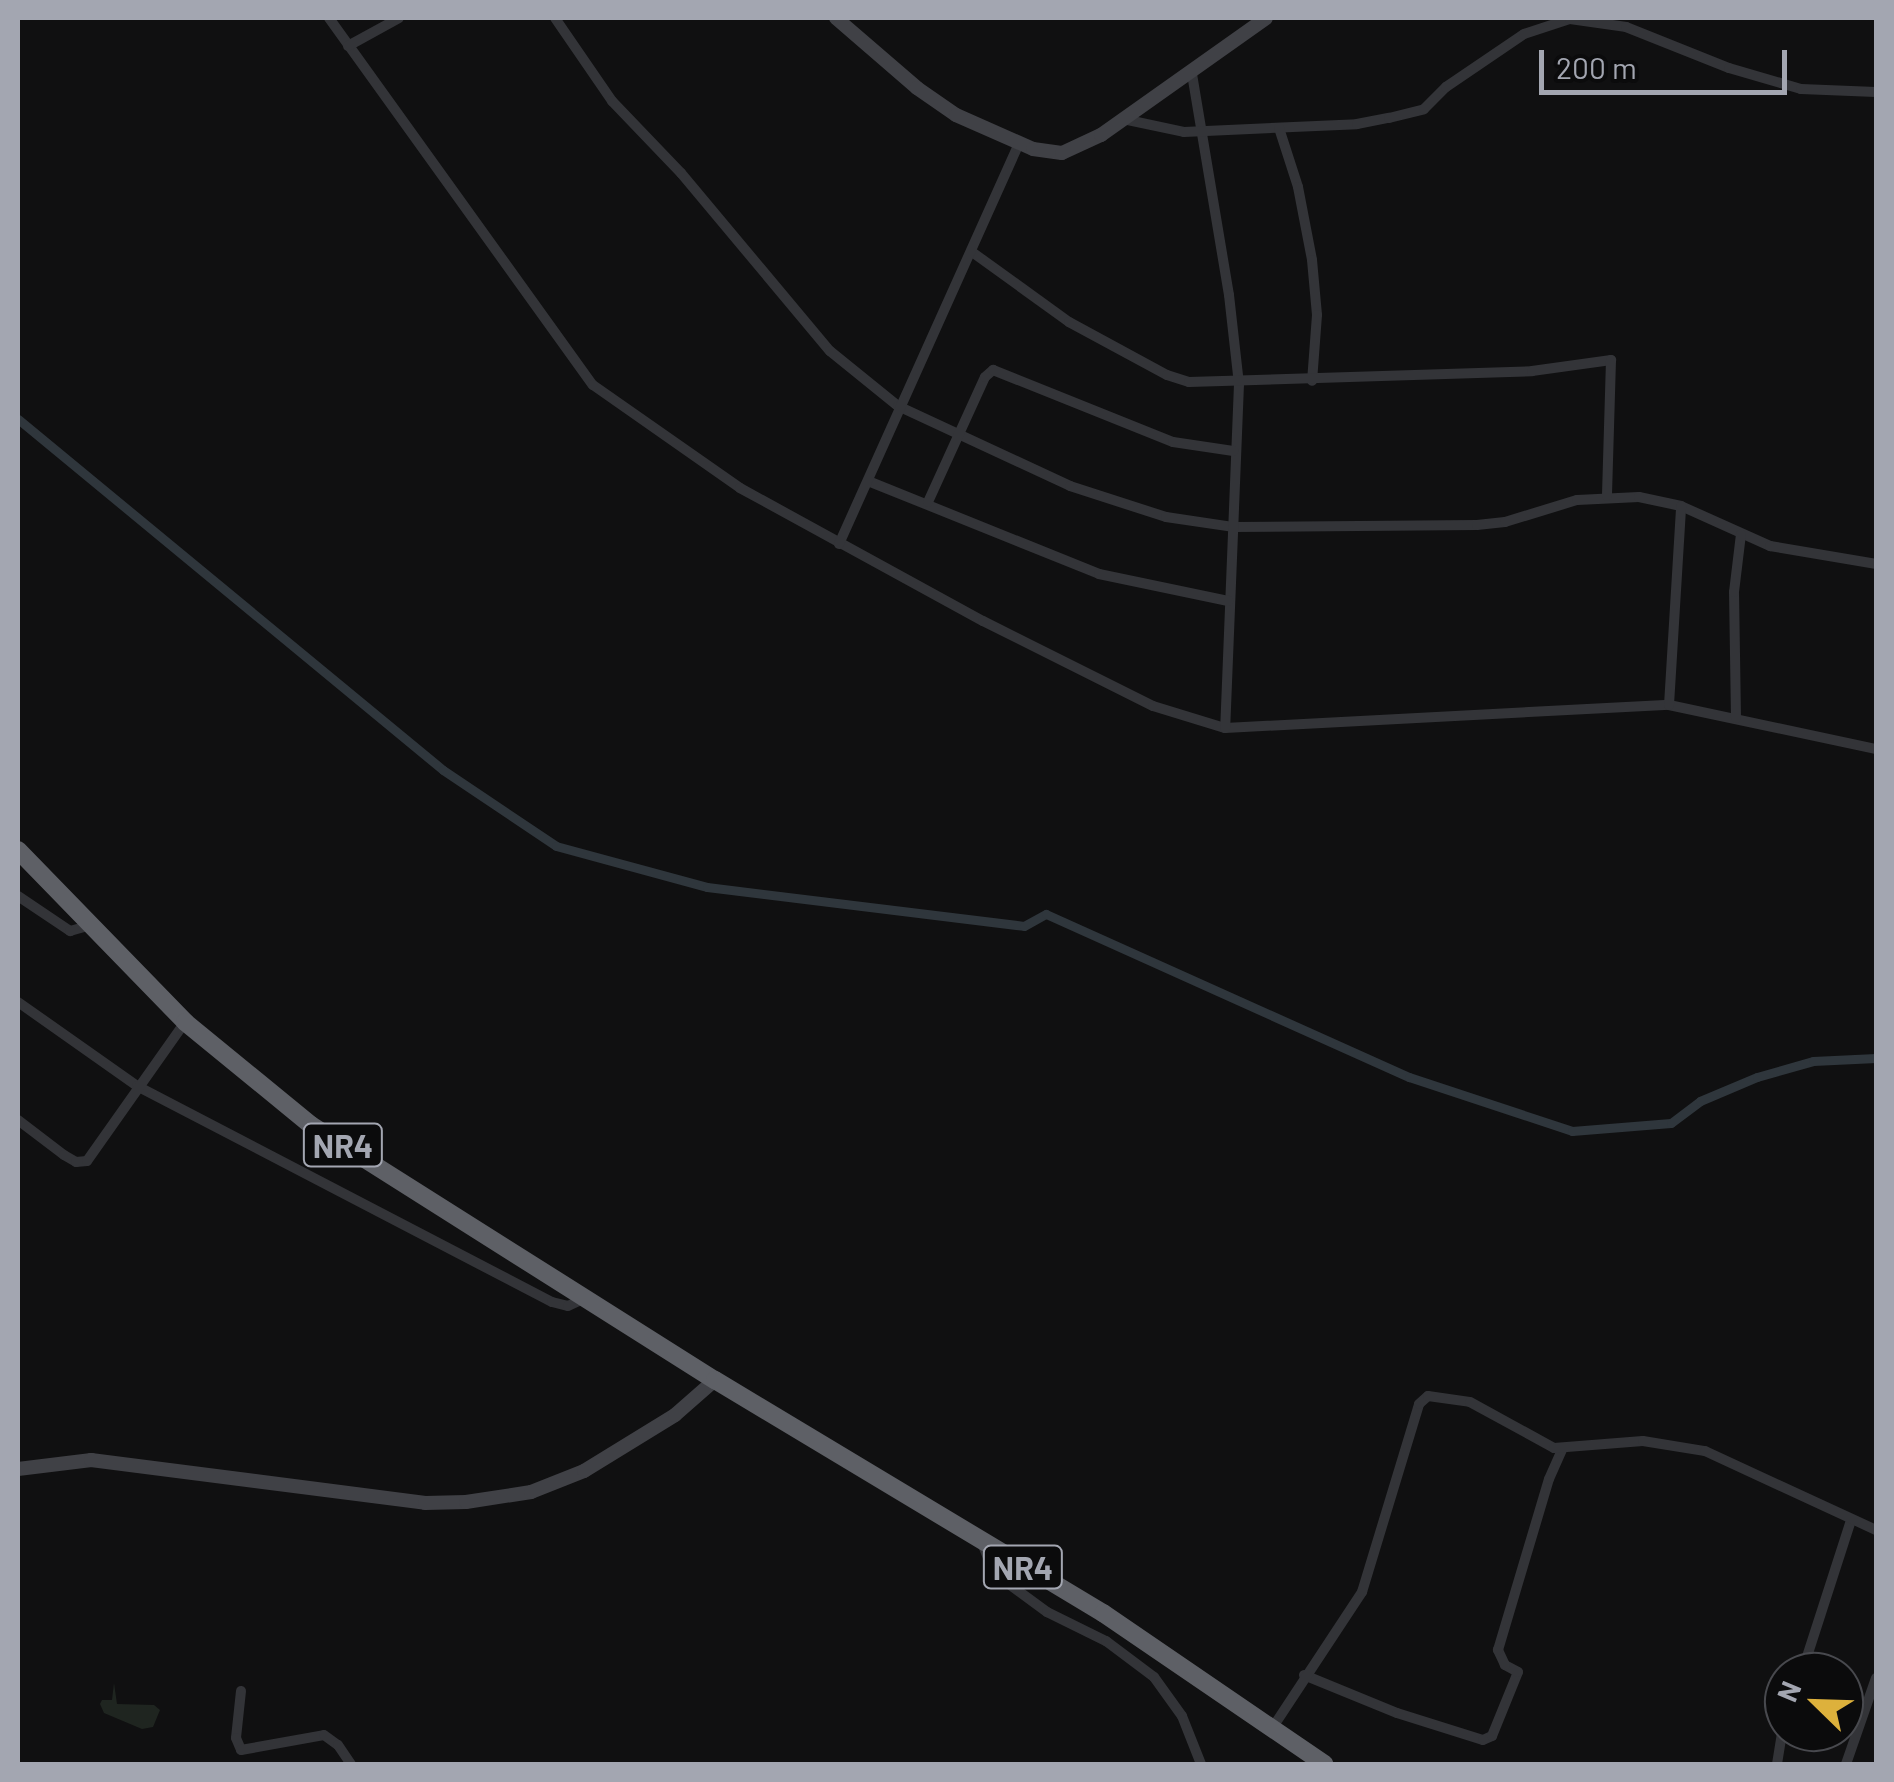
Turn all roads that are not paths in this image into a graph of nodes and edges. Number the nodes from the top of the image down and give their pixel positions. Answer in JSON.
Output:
{"nodes":[{"id":1,"x":329,"y":18,"type":"edge"},
{"id":2,"x":399,"y":18,"type":"edge"},
{"id":3,"x":554,"y":18,"type":"edge"},
{"id":4,"x":836,"y":18,"type":"edge"},
{"id":5,"x":1266,"y":18,"type":"edge"},
{"id":6,"x":348,"y":46,"type":"junction"},
{"id":7,"x":1192,"y":74,"type":"junction"},
{"id":8,"x":1876,"y":92,"type":"edge"},
{"id":9,"x":1122,"y":118,"type":"junction"},
{"id":10,"x":1279,"y":128,"type":"junction"},
{"id":11,"x":1200,"y":132,"type":"junction"},
{"id":12,"x":1018,"y":143,"type":"junction"},
{"id":13,"x":972,"y":252,"type":"junction"},
{"id":14,"x":1312,"y":380,"type":"junction"},
{"id":15,"x":1239,"y":384,"type":"junction"},
{"id":16,"x":898,"y":406,"type":"junction"},
{"id":17,"x":959,"y":434,"type":"junction"},
{"id":18,"x":1233,"y":451,"type":"junction"},
{"id":19,"x":868,"y":481,"type":"junction"},
{"id":20,"x":1607,"y":496,"type":"junction"},
{"id":21,"x":928,"y":502,"type":"junction"},
{"id":22,"x":1681,"y":506,"type":"junction"},
{"id":23,"x":1234,"y":528,"type":"junction"},
{"id":24,"x":1742,"y":534,"type":"junction"},
{"id":25,"x":839,"y":544,"type":"junction"},
{"id":26,"x":1876,"y":564,"type":"edge"},
{"id":27,"x":1228,"y":601,"type":"junction"},
{"id":28,"x":1669,"y":705,"type":"junction"},
{"id":29,"x":1736,"y":718,"type":"junction"},
{"id":30,"x":1225,"y":728,"type":"junction"},
{"id":31,"x":1876,"y":749,"type":"edge"},
{"id":32,"x":18,"y":850,"type":"edge"},
{"id":33,"x":18,"y":896,"type":"edge"},
{"id":34,"x":91,"y":926,"type":"junction"},
{"id":35,"x":18,"y":1002,"type":"edge"},
{"id":36,"x":185,"y":1022,"type":"junction"},
{"id":37,"x":137,"y":1086,"type":"junction"},
{"id":38,"x":18,"y":1120,"type":"edge"},
{"id":39,"x":587,"y":1297,"type":"junction"},
{"id":40,"x":715,"y":1380,"type":"junction"},
{"id":41,"x":1562,"y":1450,"type":"junction"},
{"id":42,"x":18,"y":1469,"type":"edge"},
{"id":43,"x":1851,"y":1520,"type":"junction"},
{"id":44,"x":1876,"y":1530,"type":"edge"},
{"id":45,"x":982,"y":1543,"type":"junction"},
{"id":46,"x":1808,"y":1652,"type":"edge"},
{"id":47,"x":1304,"y":1675,"type":"junction"},
{"id":48,"x":1876,"y":1678,"type":"edge"},
{"id":49,"x":241,"y":1691,"type":"dead end"},
{"id":50,"x":1273,"y":1727,"type":"junction"},
{"id":51,"x":351,"y":1764,"type":"edge"},
{"id":52,"x":1201,"y":1764,"type":"edge"},
{"id":53,"x":1324,"y":1764,"type":"edge"},
{"id":54,"x":1846,"y":1764,"type":"edge"}],
"edges":[{"from":1,"to":6,"type":"street"},
{"from":2,"to":6,"type":"street"},
{"from":3,"to":16,"type":"street"},
{"from":4,"to":12,"type":"street"},
{"from":5,"to":7,"type":"street"},
{"from":6,"to":25,"type":"street"},
{"from":7,"to":9,"type":"street"},
{"from":7,"to":11,"type":"street"},
{"from":8,"to":10,"type":"street"},
{"from":9,"to":11,"type":"street"},
{"from":9,"to":12,"type":"street"},
{"from":10,"to":11,"type":"street"},
{"from":10,"to":14,"type":"street"},
{"from":11,"to":15,"type":"street"},
{"from":12,"to":13,"type":"street"},
{"from":13,"to":15,"type":"street"},
{"from":13,"to":16,"type":"street"},
{"from":14,"to":15,"type":"street"},
{"from":14,"to":20,"type":"street"},
{"from":15,"to":18,"type":"street"},
{"from":16,"to":17,"type":"street"},
{"from":16,"to":19,"type":"street"},
{"from":17,"to":18,"type":"street"},
{"from":17,"to":21,"type":"street"},
{"from":17,"to":23,"type":"street"},
{"from":18,"to":23,"type":"street"},
{"from":19,"to":21,"type":"street"},
{"from":19,"to":25,"type":"street"},
{"from":20,"to":22,"type":"street"},
{"from":20,"to":23,"type":"street"},
{"from":21,"to":27,"type":"street"},
{"from":22,"to":24,"type":"street"},
{"from":22,"to":28,"type":"street"},
{"from":23,"to":27,"type":"street"},
{"from":24,"to":26,"type":"street"},
{"from":24,"to":29,"type":"street"},
{"from":25,"to":30,"type":"street"},
{"from":27,"to":30,"type":"street"},
{"from":28,"to":29,"type":"street"},
{"from":28,"to":30,"type":"street"},
{"from":29,"to":31,"type":"street"},
{"from":32,"to":34,"type":"highway","number":"NR4"},
{"from":33,"to":34,"type":"street"},
{"from":34,"to":36,"type":"highway","number":"NR4"},
{"from":35,"to":37,"type":"street"},
{"from":36,"to":37,"type":"street"},
{"from":36,"to":39,"type":"highway","number":"NR4"},
{"from":37,"to":38,"type":"street"},
{"from":37,"to":39,"type":"street"},
{"from":39,"to":40,"type":"highway","number":"NR4"},
{"from":40,"to":42,"type":"street"},
{"from":40,"to":45,"type":"highway","number":"NR4"},
{"from":41,"to":43,"type":"street"},
{"from":41,"to":47,"type":"street"},
{"from":41,"to":47,"type":"street"},
{"from":43,"to":44,"type":"street"},
{"from":43,"to":46,"type":"street"},
{"from":45,"to":50,"type":"highway","number":"NR4"},
{"from":45,"to":52,"type":"street"},
{"from":47,"to":50,"type":"street"},
{"from":48,"to":54,"type":"street"},
{"from":49,"to":51,"type":"street"},
{"from":50,"to":53,"type":"highway","number":"NR4"}]}
